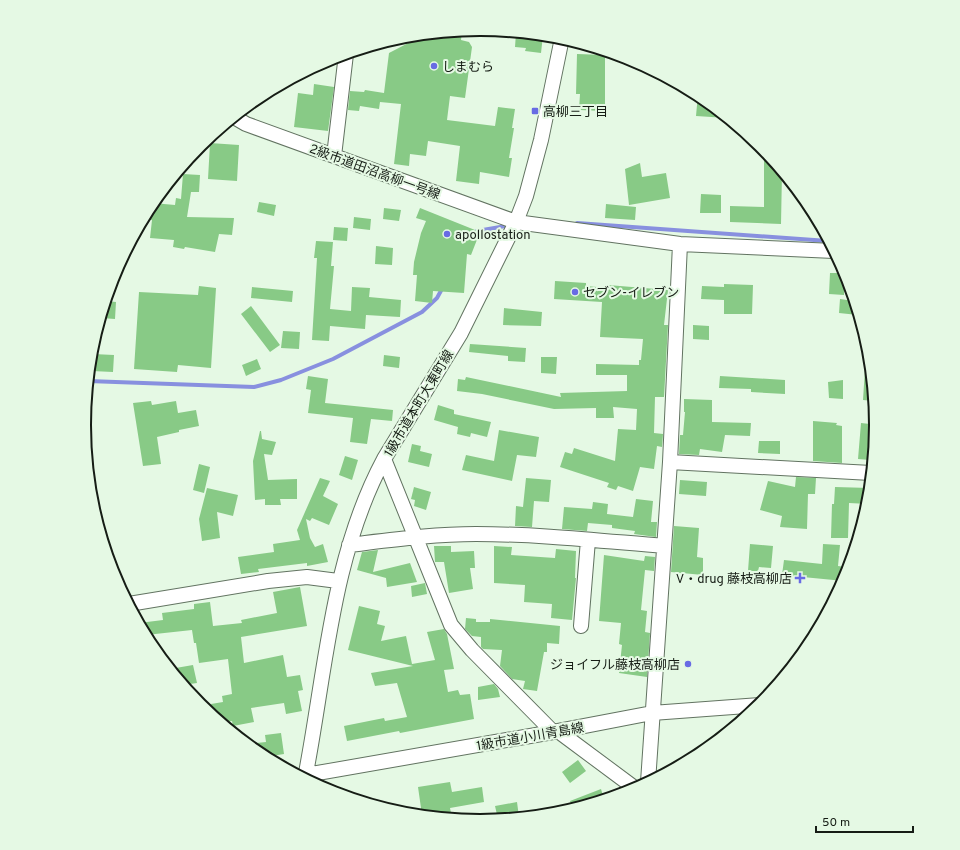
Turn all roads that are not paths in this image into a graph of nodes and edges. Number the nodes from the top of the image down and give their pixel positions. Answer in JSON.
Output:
{"nodes":[{"id":1,"x":561,"y":44,"type":"edge"},
{"id":2,"x":345,"y":61,"type":"edge"},
{"id":3,"x":239,"y":120,"type":"edge"},
{"id":4,"x":334,"y":156,"type":"junction"},
{"id":5,"x":516,"y":222,"type":"junction"},
{"id":6,"x":680,"y":244,"type":"junction"},
{"id":7,"x":828,"y":251,"type":"edge"},
{"id":8,"x":384,"y":460,"type":"junction"},
{"id":9,"x":670,"y":462,"type":"junction"},
{"id":10,"x":866,"y":474,"type":"edge"},
{"id":11,"x":416,"y":538,"type":"junction"},
{"id":12,"x":588,"y":540,"type":"junction"},
{"id":13,"x":349,"y":545,"type":"junction"},
{"id":14,"x":664,"y":546,"type":"junction"},
{"id":15,"x":338,"y":581,"type":"junction"},
{"id":16,"x":134,"y":603,"type":"edge"},
{"id":17,"x":581,"y":626,"type":"dead end"},
{"id":18,"x":748,"y":706,"type":"edge"},
{"id":19,"x":652,"y":713,"type":"junction"},
{"id":20,"x":556,"y":732,"type":"junction"},
{"id":21,"x":305,"y":772,"type":"edge"},
{"id":22,"x":310,"y":775,"type":"edge"},
{"id":23,"x":648,"y":776,"type":"edge"},
{"id":24,"x":629,"y":784,"type":"edge"}],
"edges":[{"from":1,"to":5,"type":"street","name":"1級市道本町大東町線"},
{"from":2,"to":4,"type":"street"},
{"from":3,"to":4,"type":"street","name":"2級市道田沼高柳一号線"},
{"from":4,"to":5,"type":"street","name":"2級市道田沼高柳一号線"},
{"from":5,"to":6,"type":"street","name":"2級市道田沼高柳一号線"},
{"from":5,"to":8,"type":"street","name":"1級市道本町大東町線"},
{"from":6,"to":7,"type":"street","name":"2級市道田沼高柳一号線"},
{"from":6,"to":9,"type":"street"},
{"from":8,"to":11,"type":"street"},
{"from":8,"to":13,"type":"street","name":"1級市道本町大東町線"},
{"from":9,"to":10,"type":"street"},
{"from":9,"to":14,"type":"street"},
{"from":11,"to":12,"type":"street"},
{"from":11,"to":13,"type":"street"},
{"from":11,"to":20,"type":"street"},
{"from":12,"to":14,"type":"street"},
{"from":12,"to":17,"type":"street"},
{"from":13,"to":15,"type":"street","name":"1級市道本町大東町線"},
{"from":14,"to":19,"type":"street"},
{"from":15,"to":16,"type":"street"},
{"from":15,"to":21,"type":"street","name":"1級市道本町大東町線"},
{"from":18,"to":19,"type":"street","name":"1級市道小川青島線"},
{"from":19,"to":20,"type":"street","name":"1級市道小川青島線"},
{"from":19,"to":23,"type":"street"},
{"from":20,"to":22,"type":"street","name":"1級市道小川青島線"},
{"from":20,"to":24,"type":"street"}]}
